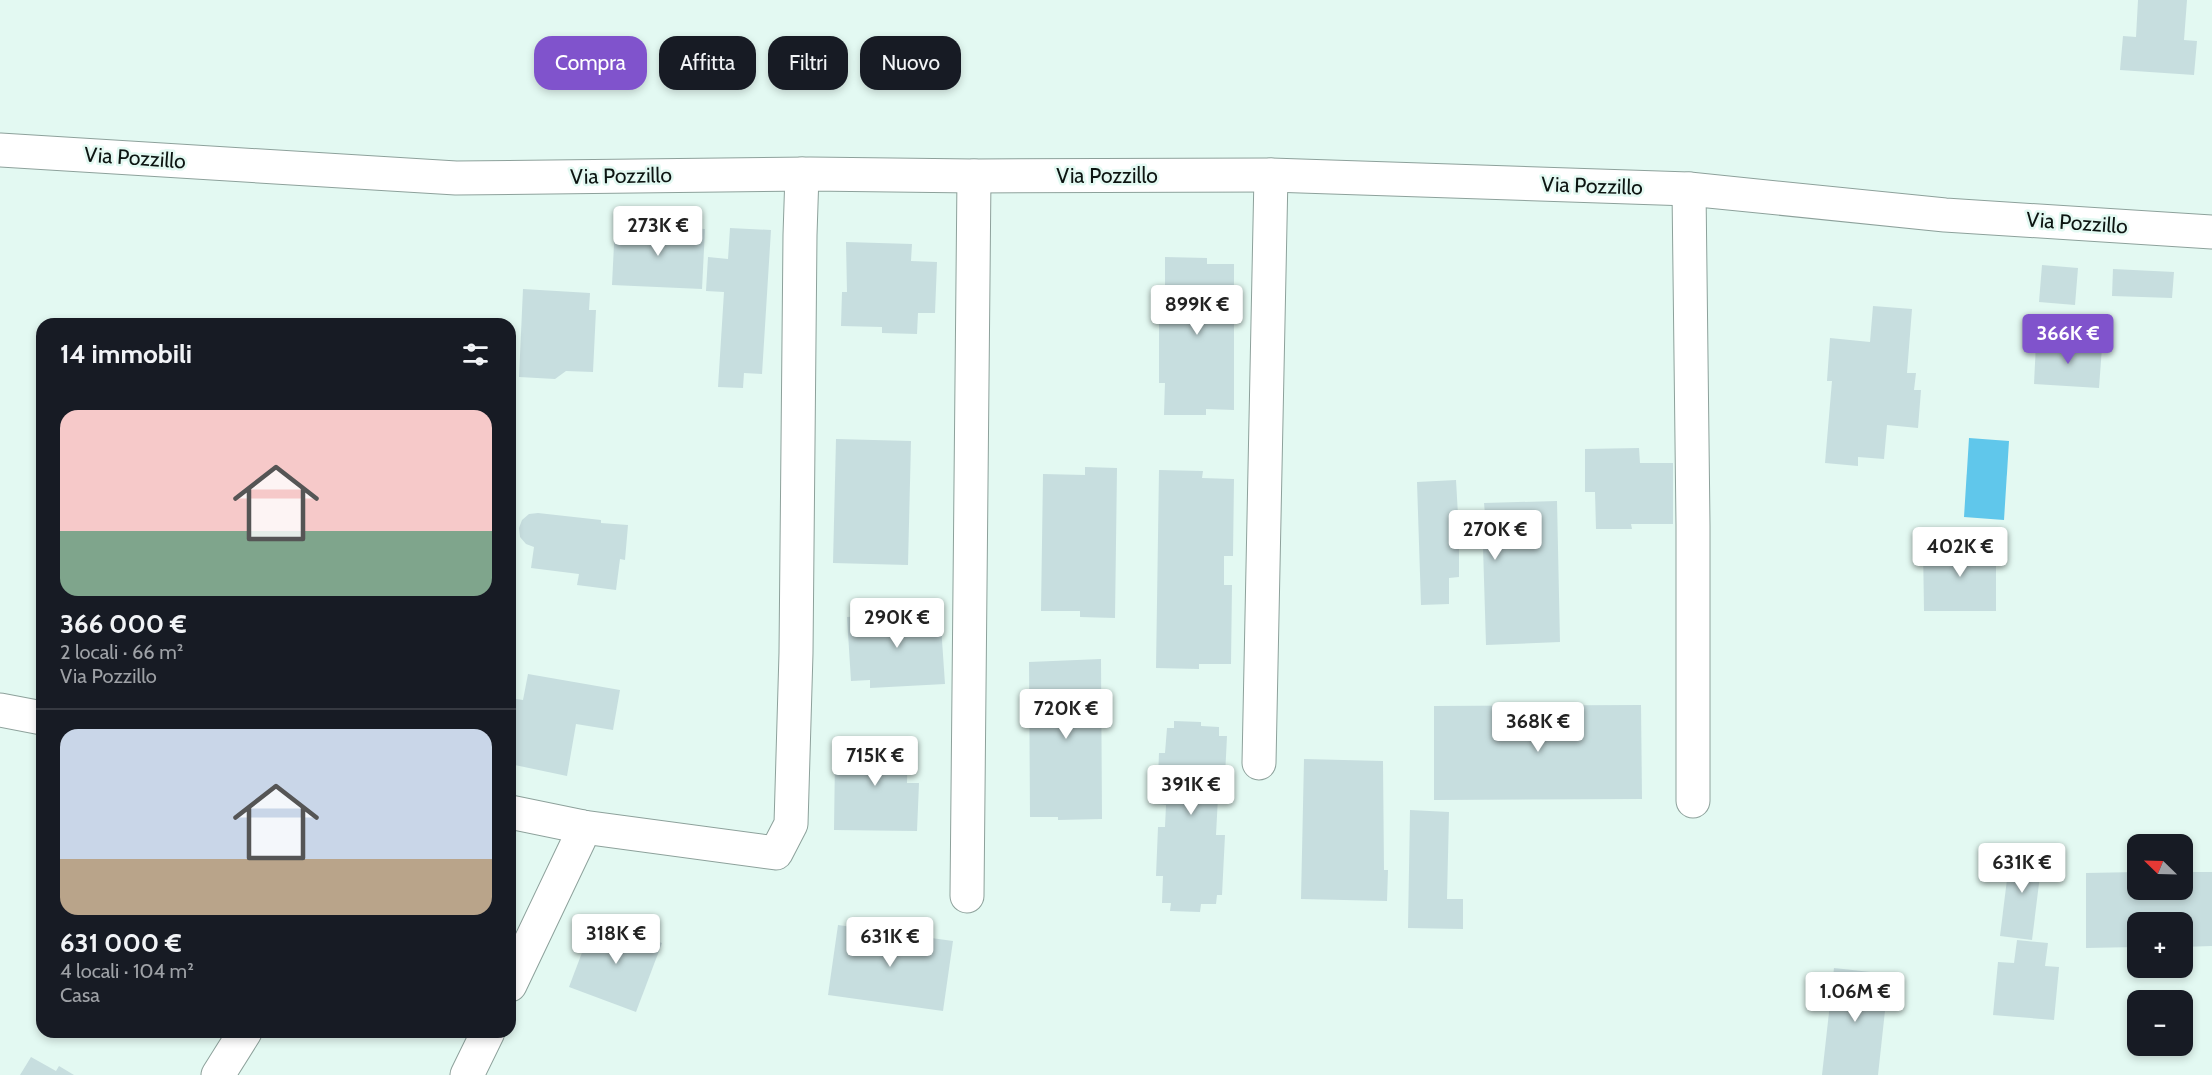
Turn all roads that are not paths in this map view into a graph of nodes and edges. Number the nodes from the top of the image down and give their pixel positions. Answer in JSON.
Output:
{"nodes":[{"id":1,"x":0,"y":150,"type":"edge"},
{"id":2,"x":802,"y":174,"type":"junction"},
{"id":3,"x":1271,"y":175,"type":"junction"},
{"id":4,"x":974,"y":176,"type":"junction"},
{"id":5,"x":1689,"y":189,"type":"junction"},
{"id":6,"x":2212,"y":232,"type":"edge"},
{"id":7,"x":0,"y":710,"type":"edge"},
{"id":8,"x":36,"y":717,"type":"edge"},
{"id":9,"x":1259,"y":764,"type":"dead end"},
{"id":10,"x":1693,"y":801,"type":"dead end"},
{"id":11,"x":516,"y":814,"type":"edge"},
{"id":12,"x":583,"y":827,"type":"junction"},
{"id":13,"x":967,"y":896,"type":"dead end"},
{"id":14,"x":516,"y":972,"type":"edge"},
{"id":15,"x":241,"y":1038,"type":"edge"},
{"id":16,"x":485,"y":1038,"type":"edge"},
{"id":17,"x":218,"y":1075,"type":"edge"},
{"id":18,"x":467,"y":1075,"type":"edge"}],
"edges":[{"from":1,"to":2,"type":"street","name":"Via Pozzillo"},
{"from":2,"to":4,"type":"street","name":"Via Pozzillo"},
{"from":2,"to":12,"type":"street"},
{"from":3,"to":4,"type":"street","name":"Via Pozzillo"},
{"from":3,"to":5,"type":"street","name":"Via Pozzillo"},
{"from":3,"to":9,"type":"street"},
{"from":4,"to":13,"type":"street"},
{"from":5,"to":6,"type":"street","name":"Via Pozzillo"},
{"from":5,"to":10,"type":"street"},
{"from":7,"to":8,"type":"street"},
{"from":11,"to":12,"type":"street"},
{"from":12,"to":14,"type":"street"},
{"from":15,"to":17,"type":"street"},
{"from":16,"to":18,"type":"street"}]}
